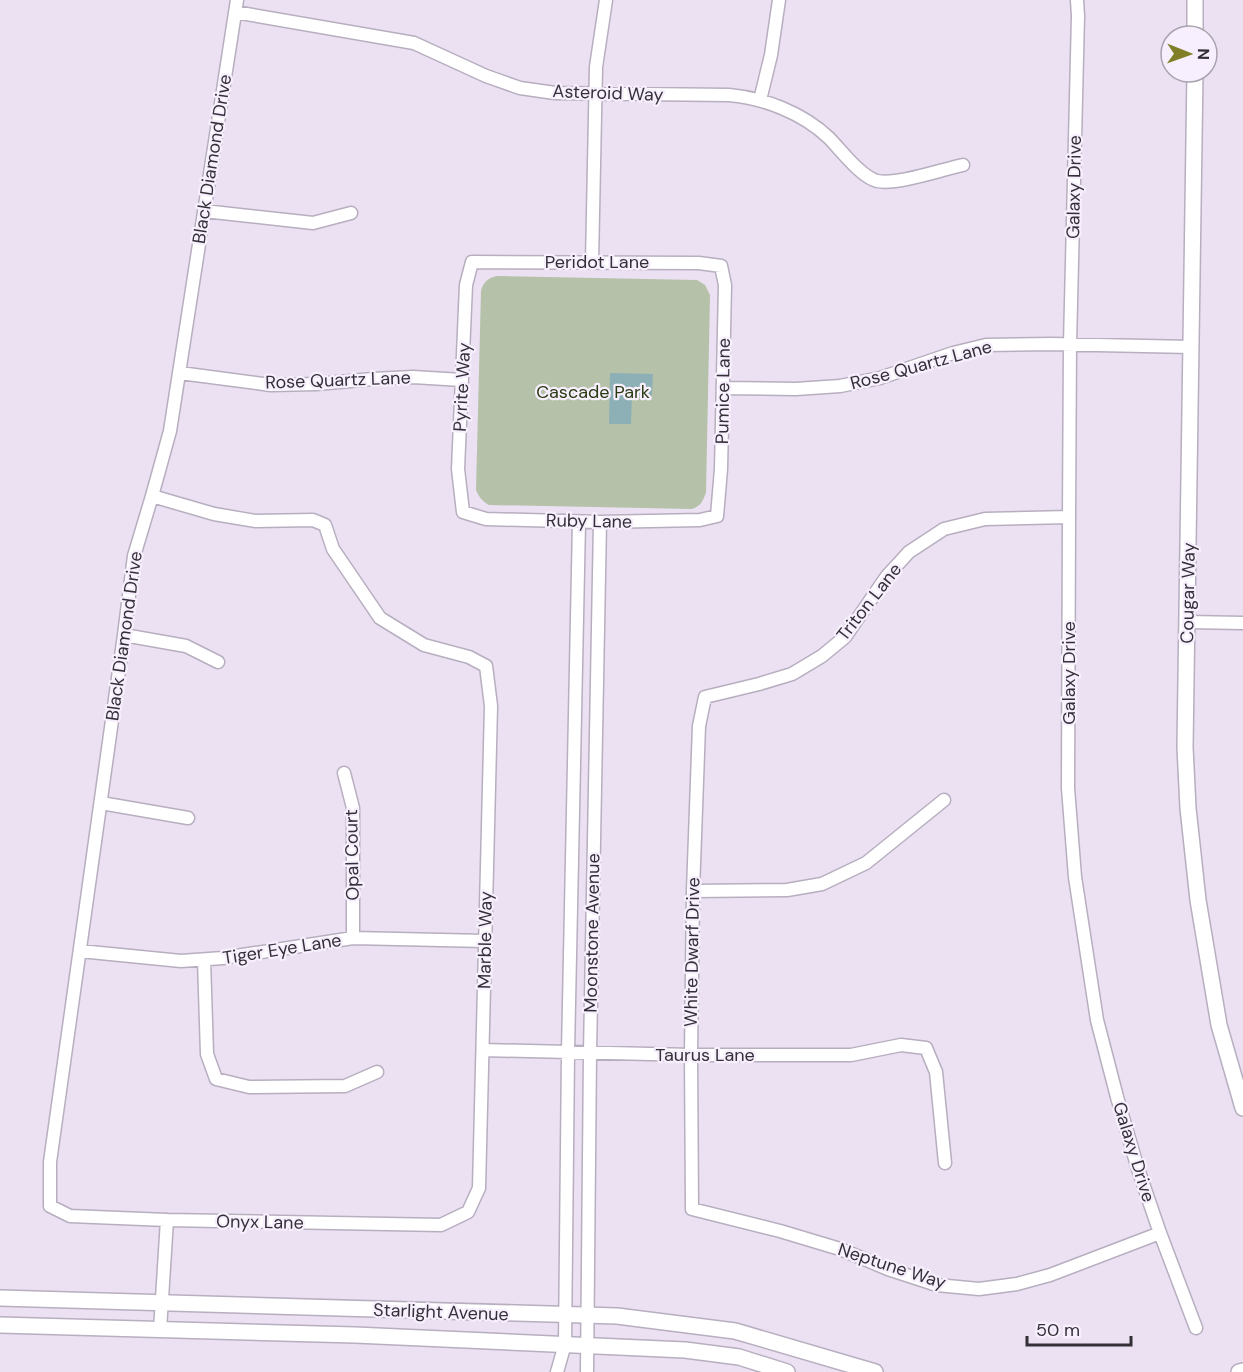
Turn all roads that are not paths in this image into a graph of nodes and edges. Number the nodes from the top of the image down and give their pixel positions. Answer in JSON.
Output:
{"nodes":[{"id":1,"x":606,"y":0,"type":"edge"},
{"id":2,"x":779,"y":0,"type":"edge"},
{"id":3,"x":1077,"y":0,"type":"edge"},
{"id":4,"x":1196,"y":0,"type":"edge"},
{"id":5,"x":236,"y":6,"type":"edge"},
{"id":6,"x":1195,"y":24,"type":"edge"},
{"id":7,"x":1195,"y":84,"type":"edge"},
{"id":8,"x":595,"y":94,"type":"junction"},
{"id":9,"x":760,"y":100,"type":"junction"},
{"id":10,"x":963,"y":165,"type":"dead end"},
{"id":11,"x":204,"y":211,"type":"junction"},
{"id":12,"x":351,"y":213,"type":"dead end"},
{"id":13,"x":472,"y":262,"type":"joint"},
{"id":14,"x":592,"y":262,"type":"junction"},
{"id":15,"x":721,"y":266,"type":"joint"},
{"id":16,"x":1070,"y":344,"type":"junction"},
{"id":17,"x":1191,"y":348,"type":"junction"},
{"id":18,"x":180,"y":373,"type":"junction"},
{"id":19,"x":462,"y":380,"type":"junction"},
{"id":20,"x":723,"y":387,"type":"junction"},
{"id":21,"x":152,"y":496,"type":"junction"},
{"id":22,"x":463,"y":512,"type":"joint"},
{"id":23,"x":717,"y":516,"type":"joint"},
{"id":24,"x":1069,"y":518,"type":"junction"},
{"id":25,"x":579,"y":522,"type":"junction"},
{"id":26,"x":600,"y":522,"type":"junction"},
{"id":27,"x":1188,"y":622,"type":"junction"},
{"id":28,"x":1243,"y":623,"type":"edge"},
{"id":29,"x":124,"y":635,"type":"junction"},
{"id":30,"x":218,"y":662,"type":"dead end"},
{"id":31,"x":705,"y":697,"type":"joint"},
{"id":32,"x":344,"y":773,"type":"dead end"},
{"id":33,"x":944,"y":800,"type":"dead end"},
{"id":34,"x":101,"y":803,"type":"junction"},
{"id":35,"x":188,"y":819,"type":"dead end"},
{"id":36,"x":693,"y":891,"type":"junction"},
{"id":37,"x":352,"y":938,"type":"junction"},
{"id":38,"x":485,"y":941,"type":"junction"},
{"id":39,"x":80,"y":951,"type":"junction"},
{"id":40,"x":204,"y":960,"type":"junction"},
{"id":41,"x":483,"y":1050,"type":"junction"},
{"id":42,"x":568,"y":1052,"type":"junction"},
{"id":43,"x":590,"y":1053,"type":"junction"},
{"id":44,"x":691,"y":1055,"type":"junction"},
{"id":45,"x":377,"y":1072,"type":"dead end"},
{"id":46,"x":1243,"y":1108,"type":"edge"},
{"id":47,"x":945,"y":1163,"type":"dead end"},
{"id":48,"x":50,"y":1206,"type":"joint"},
{"id":49,"x":692,"y":1209,"type":"joint"},
{"id":50,"x":468,"y":1212,"type":"joint"},
{"id":51,"x":167,"y":1220,"type":"junction"},
{"id":52,"x":1160,"y":1233,"type":"junction"},
{"id":53,"x":0,"y":1298,"type":"edge"},
{"id":54,"x":161,"y":1302,"type":"junction"},
{"id":55,"x":566,"y":1315,"type":"junction"},
{"id":56,"x":588,"y":1316,"type":"junction"},
{"id":57,"x":0,"y":1325,"type":"edge"},
{"id":58,"x":1196,"y":1328,"type":"dead end"},
{"id":59,"x":160,"y":1330,"type":"junction"},
{"id":60,"x":566,"y":1344,"type":"junction"},
{"id":61,"x":587,"y":1345,"type":"junction"},
{"id":62,"x":557,"y":1372,"type":"edge"},
{"id":63,"x":587,"y":1372,"type":"edge"},
{"id":64,"x":787,"y":1372,"type":"edge"},
{"id":65,"x":875,"y":1372,"type":"edge"}],
"edges":[{"from":1,"to":8,"type":"street"},
{"from":2,"to":9,"type":"street"},
{"from":3,"to":16,"type":"street","name":"Galaxy Drive"},
{"from":4,"to":6,"type":"street"},
{"from":5,"to":8,"type":"street","name":"Asteroid Way"},
{"from":5,"to":11,"type":"street","name":"Black Diamond Drive"},
{"from":7,"to":17,"type":"street","name":"Cougar Way"},
{"from":8,"to":9,"type":"street","name":"Asteroid Way"},
{"from":8,"to":14,"type":"street"},
{"from":9,"to":10,"type":"street","name":"Asteroid Way"},
{"from":11,"to":12,"type":"street"},
{"from":11,"to":18,"type":"street","name":"Black Diamond Drive"},
{"from":13,"to":14,"type":"street","name":"Peridot Lane"},
{"from":13,"to":19,"type":"street","name":"Pyrite Way"},
{"from":14,"to":15,"type":"street","name":"Peridot Lane"},
{"from":15,"to":20,"type":"street","name":"Pumice Lane"},
{"from":16,"to":17,"type":"street","name":"Rose Quartz Lane"},
{"from":16,"to":20,"type":"street","name":"Rose Quartz Lane"},
{"from":16,"to":24,"type":"street","name":"Galaxy Drive"},
{"from":17,"to":27,"type":"street","name":"Cougar Way"},
{"from":18,"to":19,"type":"street","name":"Rose Quartz Lane"},
{"from":18,"to":21,"type":"street","name":"Black Diamond Drive"},
{"from":19,"to":22,"type":"street","name":"Pyrite Way"},
{"from":20,"to":23,"type":"street","name":"Pumice Lane"},
{"from":21,"to":29,"type":"street","name":"Black Diamond Drive"},
{"from":21,"to":38,"type":"street","name":"Marble Way"},
{"from":22,"to":25,"type":"street","name":"Ruby Lane"},
{"from":23,"to":26,"type":"street","name":"Ruby Lane"},
{"from":24,"to":31,"type":"street","name":"Triton Lane"},
{"from":24,"to":52,"type":"street","name":"Galaxy Drive"},
{"from":25,"to":26,"type":"street","name":"Ruby Lane"},
{"from":25,"to":42,"type":"street","name":"Moonstone Avenue"},
{"from":26,"to":43,"type":"street","name":"Moonstone Avenue"},
{"from":27,"to":28,"type":"street"},
{"from":27,"to":46,"type":"street","name":"Cougar Way"},
{"from":29,"to":30,"type":"street"},
{"from":29,"to":34,"type":"street","name":"Black Diamond Drive"},
{"from":31,"to":36,"type":"street","name":"White Dwarf Drive"},
{"from":32,"to":37,"type":"street","name":"Opal Court"},
{"from":33,"to":36,"type":"street"},
{"from":34,"to":35,"type":"street"},
{"from":34,"to":39,"type":"street","name":"Black Diamond Drive"},
{"from":36,"to":44,"type":"street","name":"White Dwarf Drive"},
{"from":37,"to":38,"type":"street","name":"Tiger Eye Lane"},
{"from":37,"to":40,"type":"street","name":"Tiger Eye Lane"},
{"from":38,"to":41,"type":"street","name":"Marble Way"},
{"from":39,"to":40,"type":"street","name":"Tiger Eye Lane"},
{"from":39,"to":48,"type":"street","name":"Black Diamond Drive"},
{"from":40,"to":45,"type":"street"},
{"from":41,"to":42,"type":"street","name":"Taurus Lane"},
{"from":41,"to":50,"type":"street","name":"Marble Way"},
{"from":42,"to":43,"type":"street","name":"Taurus Lane"},
{"from":42,"to":55,"type":"street","name":"Moonstone Avenue"},
{"from":43,"to":44,"type":"street","name":"Taurus Lane"},
{"from":43,"to":56,"type":"street","name":"Moonstone Avenue"},
{"from":44,"to":47,"type":"street","name":"Taurus Lane"},
{"from":44,"to":49,"type":"street","name":"White Dwarf Drive"},
{"from":48,"to":51,"type":"street","name":"Onyx Lane"},
{"from":49,"to":52,"type":"street","name":"Neptune Way"},
{"from":50,"to":51,"type":"street","name":"Onyx Lane"},
{"from":51,"to":54,"type":"street"},
{"from":52,"to":58,"type":"street","name":"Galaxy Drive"},
{"from":53,"to":54,"type":"street","name":"Starlight Avenue"},
{"from":54,"to":55,"type":"street","name":"Starlight Avenue"},
{"from":54,"to":59,"type":"street"},
{"from":55,"to":56,"type":"street","name":"Starlight Avenue"},
{"from":55,"to":60,"type":"street","name":"Moonstone Avenue"},
{"from":56,"to":61,"type":"street","name":"Moonstone Avenue"},
{"from":56,"to":65,"type":"street","name":"Starlight Avenue"},
{"from":57,"to":59,"type":"street","name":"Starlight Avenue"},
{"from":59,"to":60,"type":"street","name":"Starlight Avenue"},
{"from":60,"to":61,"type":"street","name":"Starlight Avenue"},
{"from":60,"to":62,"type":"street","name":"Moonstone Avenue"},
{"from":61,"to":63,"type":"street","name":"Moonstone Avenue"},
{"from":61,"to":64,"type":"street","name":"Starlight Avenue"}]}
